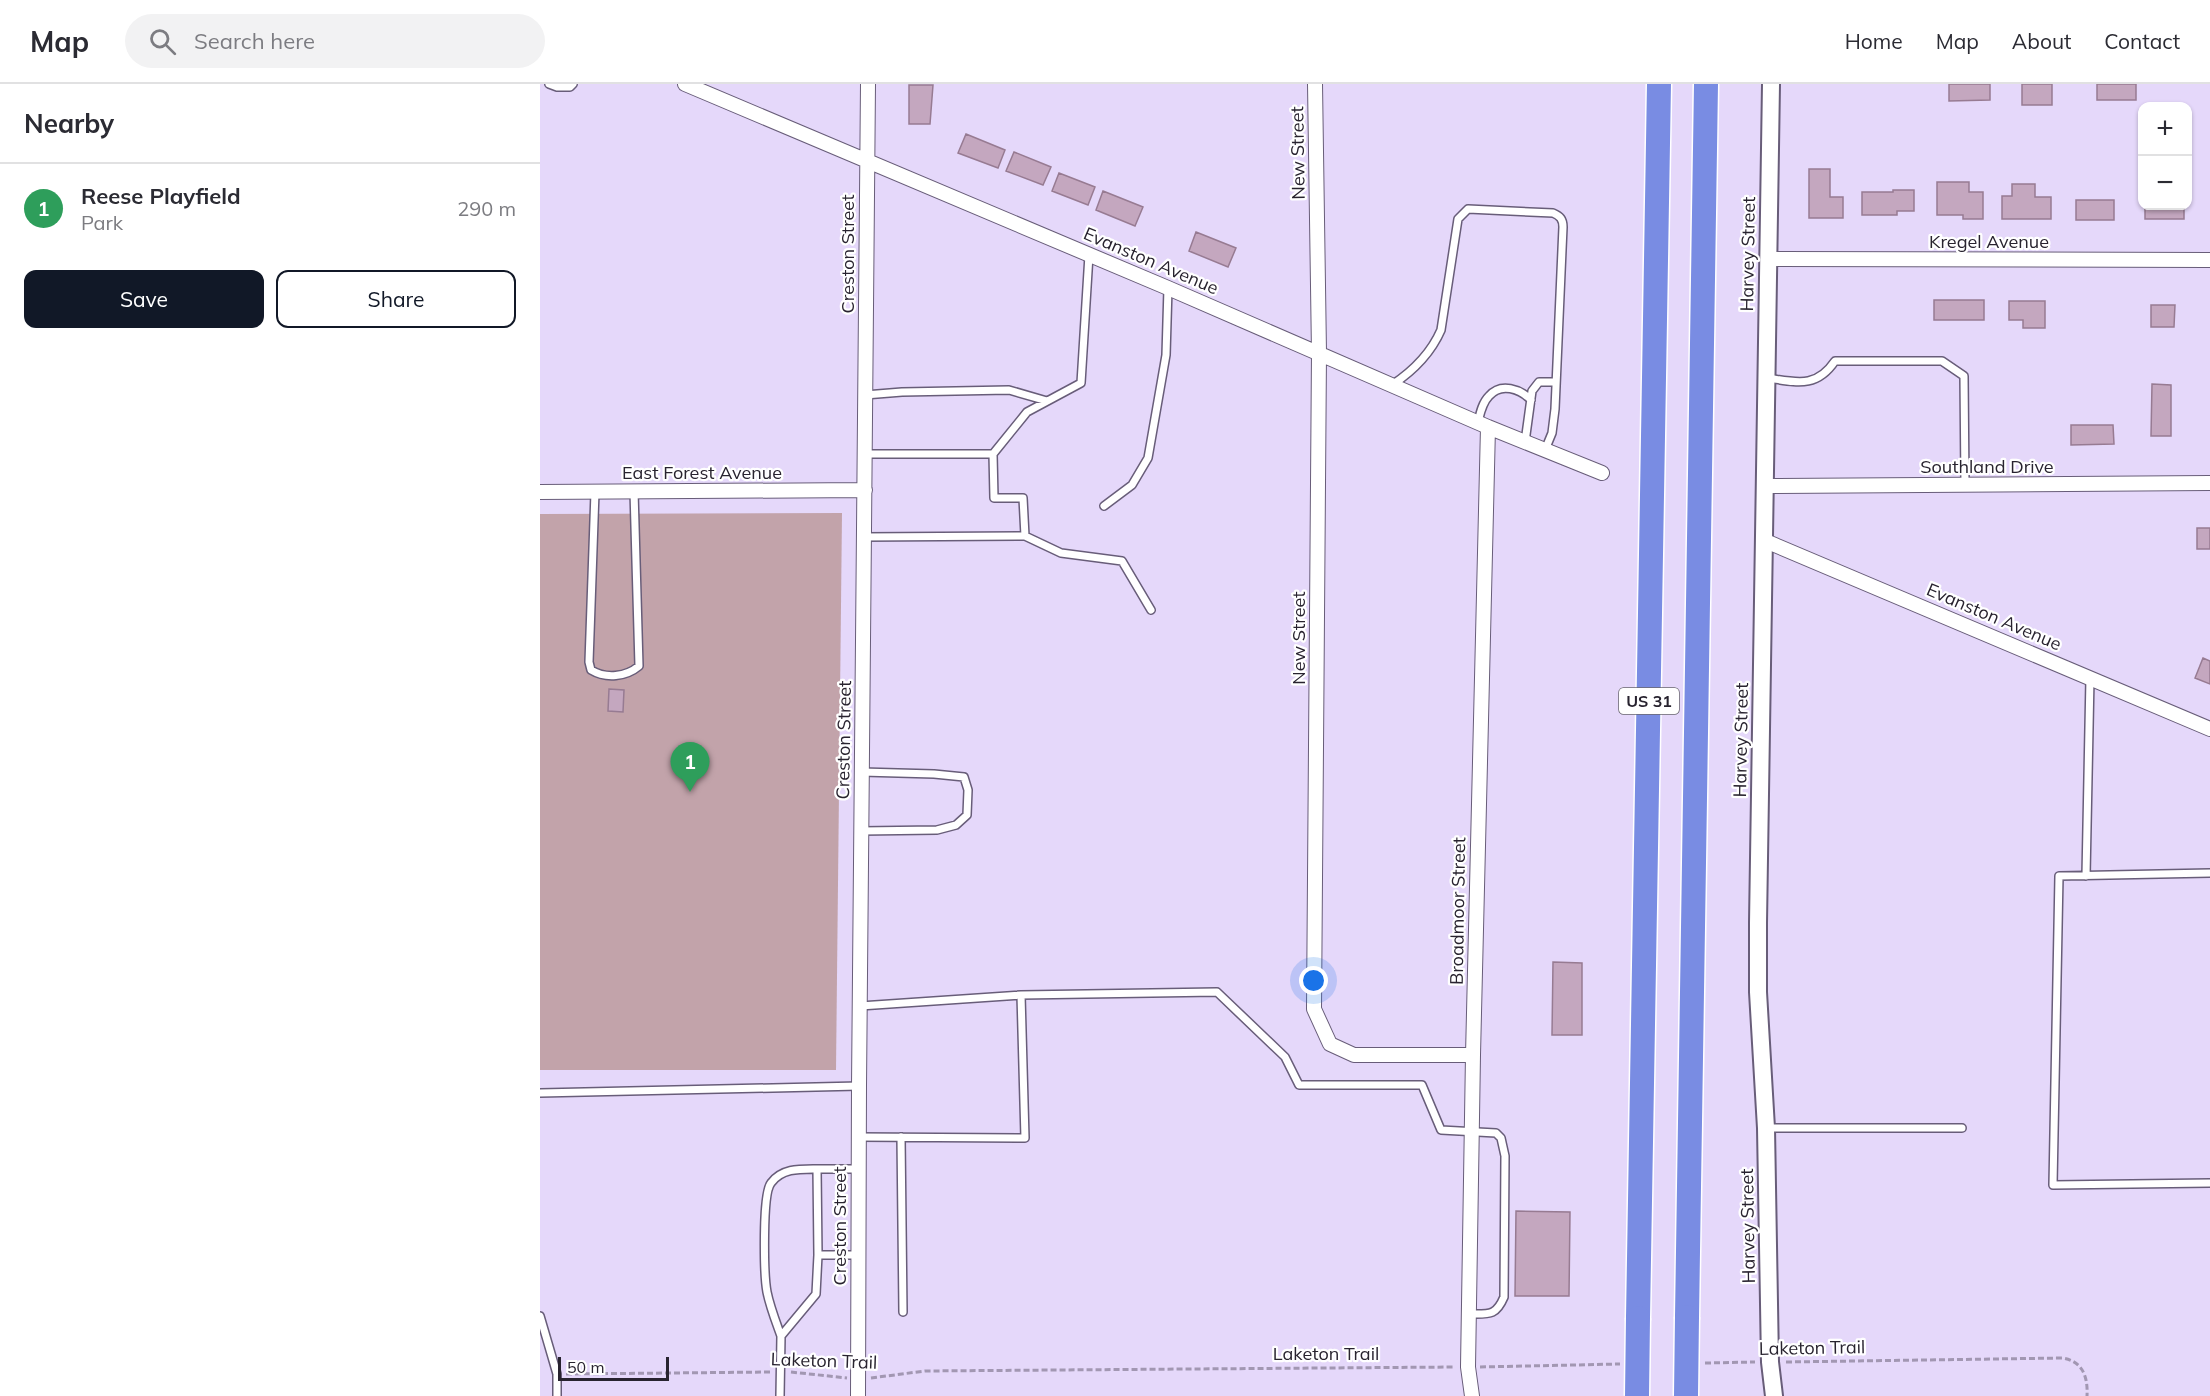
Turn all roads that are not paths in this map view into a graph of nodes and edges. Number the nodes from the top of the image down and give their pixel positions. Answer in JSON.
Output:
{"nodes":[{"id":1,"x":549,"y":84,"type":"edge"},
{"id":2,"x":573,"y":84,"type":"edge"},
{"id":3,"x":685,"y":84,"type":"edge"},
{"id":4,"x":868,"y":84,"type":"edge"},
{"id":5,"x":1316,"y":84,"type":"edge"},
{"id":6,"x":1659,"y":84,"type":"edge"},
{"id":7,"x":1706,"y":84,"type":"edge"},
{"id":8,"x":1771,"y":84,"type":"edge"},
{"id":9,"x":867,"y":160,"type":"junction"},
{"id":10,"x":1089,"y":255,"type":"junction"},
{"id":11,"x":1768,"y":260,"type":"junction"},
{"id":12,"x":2210,"y":260,"type":"edge"},
{"id":13,"x":1168,"y":288,"type":"junction"},
{"id":14,"x":1319,"y":353,"type":"junction"},
{"id":15,"x":1766,"y":378,"type":"junction"},
{"id":16,"x":1556,"y":382,"type":"junction"},
{"id":17,"x":1392,"y":385,"type":"junction"},
{"id":18,"x":865,"y":395,"type":"junction"},
{"id":19,"x":1531,"y":400,"type":"junction"},
{"id":20,"x":1047,"y":401,"type":"junction"},
{"id":21,"x":1483,"y":424,"type":"junction"},
{"id":22,"x":1525,"y":442,"type":"junction"},
{"id":23,"x":1545,"y":450,"type":"junction"},
{"id":24,"x":865,"y":454,"type":"junction"},
{"id":25,"x":993,"y":454,"type":"junction"},
{"id":26,"x":1602,"y":473,"type":"dead end"},
{"id":27,"x":2210,"y":483,"type":"edge"},
{"id":28,"x":1965,"y":485,"type":"junction"},
{"id":29,"x":1765,"y":486,"type":"junction"},
{"id":30,"x":865,"y":490,"type":"junction"},
{"id":31,"x":634,"y":491,"type":"junction"},
{"id":32,"x":540,"y":492,"type":"edge"},
{"id":33,"x":595,"y":492,"type":"junction"},
{"id":34,"x":1104,"y":506,"type":"dead end"},
{"id":35,"x":1025,"y":536,"type":"junction"},
{"id":36,"x":864,"y":537,"type":"junction"},
{"id":37,"x":1763,"y":540,"type":"junction"},
{"id":38,"x":1152,"y":610,"type":"dead end"},
{"id":39,"x":2090,"y":678,"type":"junction"},
{"id":40,"x":2210,"y":729,"type":"edge"},
{"id":41,"x":862,"y":772,"type":"junction"},
{"id":42,"x":861,"y":831,"type":"junction"},
{"id":43,"x":2210,"y":873,"type":"edge"},
{"id":44,"x":2086,"y":876,"type":"junction"},
{"id":45,"x":1022,"y":995,"type":"junction"},
{"id":46,"x":860,"y":1006,"type":"junction"},
{"id":47,"x":1473,"y":1055,"type":"junction"},
{"id":48,"x":859,"y":1086,"type":"junction"},
{"id":49,"x":540,"y":1093,"type":"edge"},
{"id":50,"x":1766,"y":1128,"type":"junction"},
{"id":51,"x":1962,"y":1128,"type":"dead end"},
{"id":52,"x":1472,"y":1132,"type":"junction"},
{"id":53,"x":858,"y":1137,"type":"junction"},
{"id":54,"x":901,"y":1137,"type":"junction"},
{"id":55,"x":817,"y":1169,"type":"junction"},
{"id":56,"x":858,"y":1169,"type":"junction"},
{"id":57,"x":2210,"y":1183,"type":"edge"},
{"id":58,"x":818,"y":1255,"type":"junction"},
{"id":59,"x":858,"y":1255,"type":"junction"},
{"id":60,"x":903,"y":1312,"type":"dead end"},
{"id":61,"x":1470,"y":1314,"type":"junction"},
{"id":62,"x":540,"y":1316,"type":"edge"},
{"id":63,"x":1693,"y":1317,"type":"junction"},
{"id":64,"x":781,"y":1336,"type":"junction"},
{"id":65,"x":557,"y":1396,"type":"edge"},
{"id":66,"x":780,"y":1396,"type":"edge"},
{"id":67,"x":858,"y":1396,"type":"edge"},
{"id":68,"x":1472,"y":1396,"type":"edge"},
{"id":69,"x":1637,"y":1396,"type":"edge"},
{"id":70,"x":1686,"y":1396,"type":"edge"},
{"id":71,"x":1698,"y":1396,"type":"edge"},
{"id":72,"x":1774,"y":1396,"type":"edge"}],
"edges":[{"from":1,"to":2,"type":"lane"},
{"from":3,"to":9,"type":"street","name":"Evanston Avenue"},
{"from":4,"to":9,"type":"street","name":"Creston Street"},
{"from":5,"to":14,"type":"street","name":"New Street"},
{"from":6,"to":69,"type":"highway","number":"US 31","bridge":true},
{"from":7,"to":63,"type":"highway","number":"US 31"},
{"from":8,"to":11,"type":"street","name":"Harvey Street"},
{"from":9,"to":10,"type":"street","name":"Evanston Avenue"},
{"from":9,"to":18,"type":"street","name":"Creston Street"},
{"from":10,"to":13,"type":"street","name":"Evanston Avenue"},
{"from":10,"to":20,"type":"lane"},
{"from":11,"to":12,"type":"street","name":"Kregel Avenue"},
{"from":11,"to":15,"type":"street","name":"Harvey Street"},
{"from":13,"to":14,"type":"street","name":"Evanston Avenue"},
{"from":13,"to":34,"type":"lane"},
{"from":14,"to":17,"type":"street","name":"Evanston Avenue"},
{"from":14,"to":47,"type":"street","name":"New Street"},
{"from":15,"to":28,"type":"lane"},
{"from":15,"to":29,"type":"street","name":"Harvey Street"},
{"from":16,"to":17,"type":"lane"},
{"from":16,"to":19,"type":"lane"},
{"from":16,"to":23,"type":"lane"},
{"from":17,"to":21,"type":"street","name":"Evanston Avenue"},
{"from":18,"to":20,"type":"lane"},
{"from":18,"to":24,"type":"street","name":"Creston Street"},
{"from":19,"to":21,"type":"lane"},
{"from":19,"to":22,"type":"lane"},
{"from":20,"to":25,"type":"lane"},
{"from":21,"to":22,"type":"street","name":"Evanston Avenue"},
{"from":21,"to":47,"type":"street","name":"Broadmoor Street"},
{"from":22,"to":23,"type":"street","name":"Evanston Avenue"},
{"from":23,"to":26,"type":"street","name":"Evanston Avenue"},
{"from":24,"to":25,"type":"lane"},
{"from":24,"to":30,"type":"street","name":"Creston Street"},
{"from":25,"to":35,"type":"lane"},
{"from":27,"to":28,"type":"street","name":"Southland Drive"},
{"from":28,"to":29,"type":"street","name":"Southland Drive"},
{"from":29,"to":37,"type":"street","name":"Harvey Street"},
{"from":30,"to":31,"type":"street","name":"East Forest Avenue"},
{"from":30,"to":36,"type":"street","name":"Creston Street"},
{"from":31,"to":33,"type":"street","name":"East Forest Avenue"},
{"from":31,"to":33,"type":"lane"},
{"from":32,"to":33,"type":"street","name":"East Forest Avenue"},
{"from":35,"to":36,"type":"lane"},
{"from":35,"to":38,"type":"lane"},
{"from":36,"to":41,"type":"street","name":"Creston Street"},
{"from":37,"to":39,"type":"street","name":"Evanston Avenue"},
{"from":37,"to":50,"type":"street","name":"Harvey Street"},
{"from":39,"to":40,"type":"street","name":"Evanston Avenue"},
{"from":39,"to":44,"type":"lane"},
{"from":41,"to":42,"type":"street","name":"Creston Street"},
{"from":41,"to":42,"type":"lane"},
{"from":42,"to":46,"type":"street","name":"Creston Street"},
{"from":43,"to":44,"type":"lane"},
{"from":44,"to":57,"type":"lane"},
{"from":45,"to":46,"type":"lane"},
{"from":45,"to":52,"type":"lane"},
{"from":45,"to":54,"type":"lane"},
{"from":46,"to":48,"type":"street","name":"Creston Street"},
{"from":47,"to":52,"type":"street","name":"Broadmoor Street"},
{"from":48,"to":49,"type":"lane"},
{"from":48,"to":53,"type":"street","name":"Creston Street"},
{"from":50,"to":51,"type":"lane"},
{"from":50,"to":72,"type":"street","name":"Harvey Street"},
{"from":52,"to":61,"type":"street","name":"Broadmoor Street"},
{"from":52,"to":61,"type":"lane"},
{"from":53,"to":54,"type":"lane"},
{"from":53,"to":56,"type":"street","name":"Creston Street"},
{"from":54,"to":60,"type":"lane"},
{"from":55,"to":56,"type":"lane"},
{"from":55,"to":58,"type":"lane"},
{"from":55,"to":64,"type":"lane"},
{"from":56,"to":59,"type":"street","name":"Creston Street"},
{"from":58,"to":59,"type":"lane"},
{"from":58,"to":64,"type":"lane"},
{"from":59,"to":67,"type":"street","name":"Creston Street"},
{"from":61,"to":68,"type":"street","name":"Broadmoor Street"},
{"from":62,"to":65,"type":"lane"},
{"from":63,"to":70,"type":"highway","number":"US 31","bridge":true},
{"from":63,"to":71,"type":"highway"},
{"from":64,"to":66,"type":"lane"}]}
